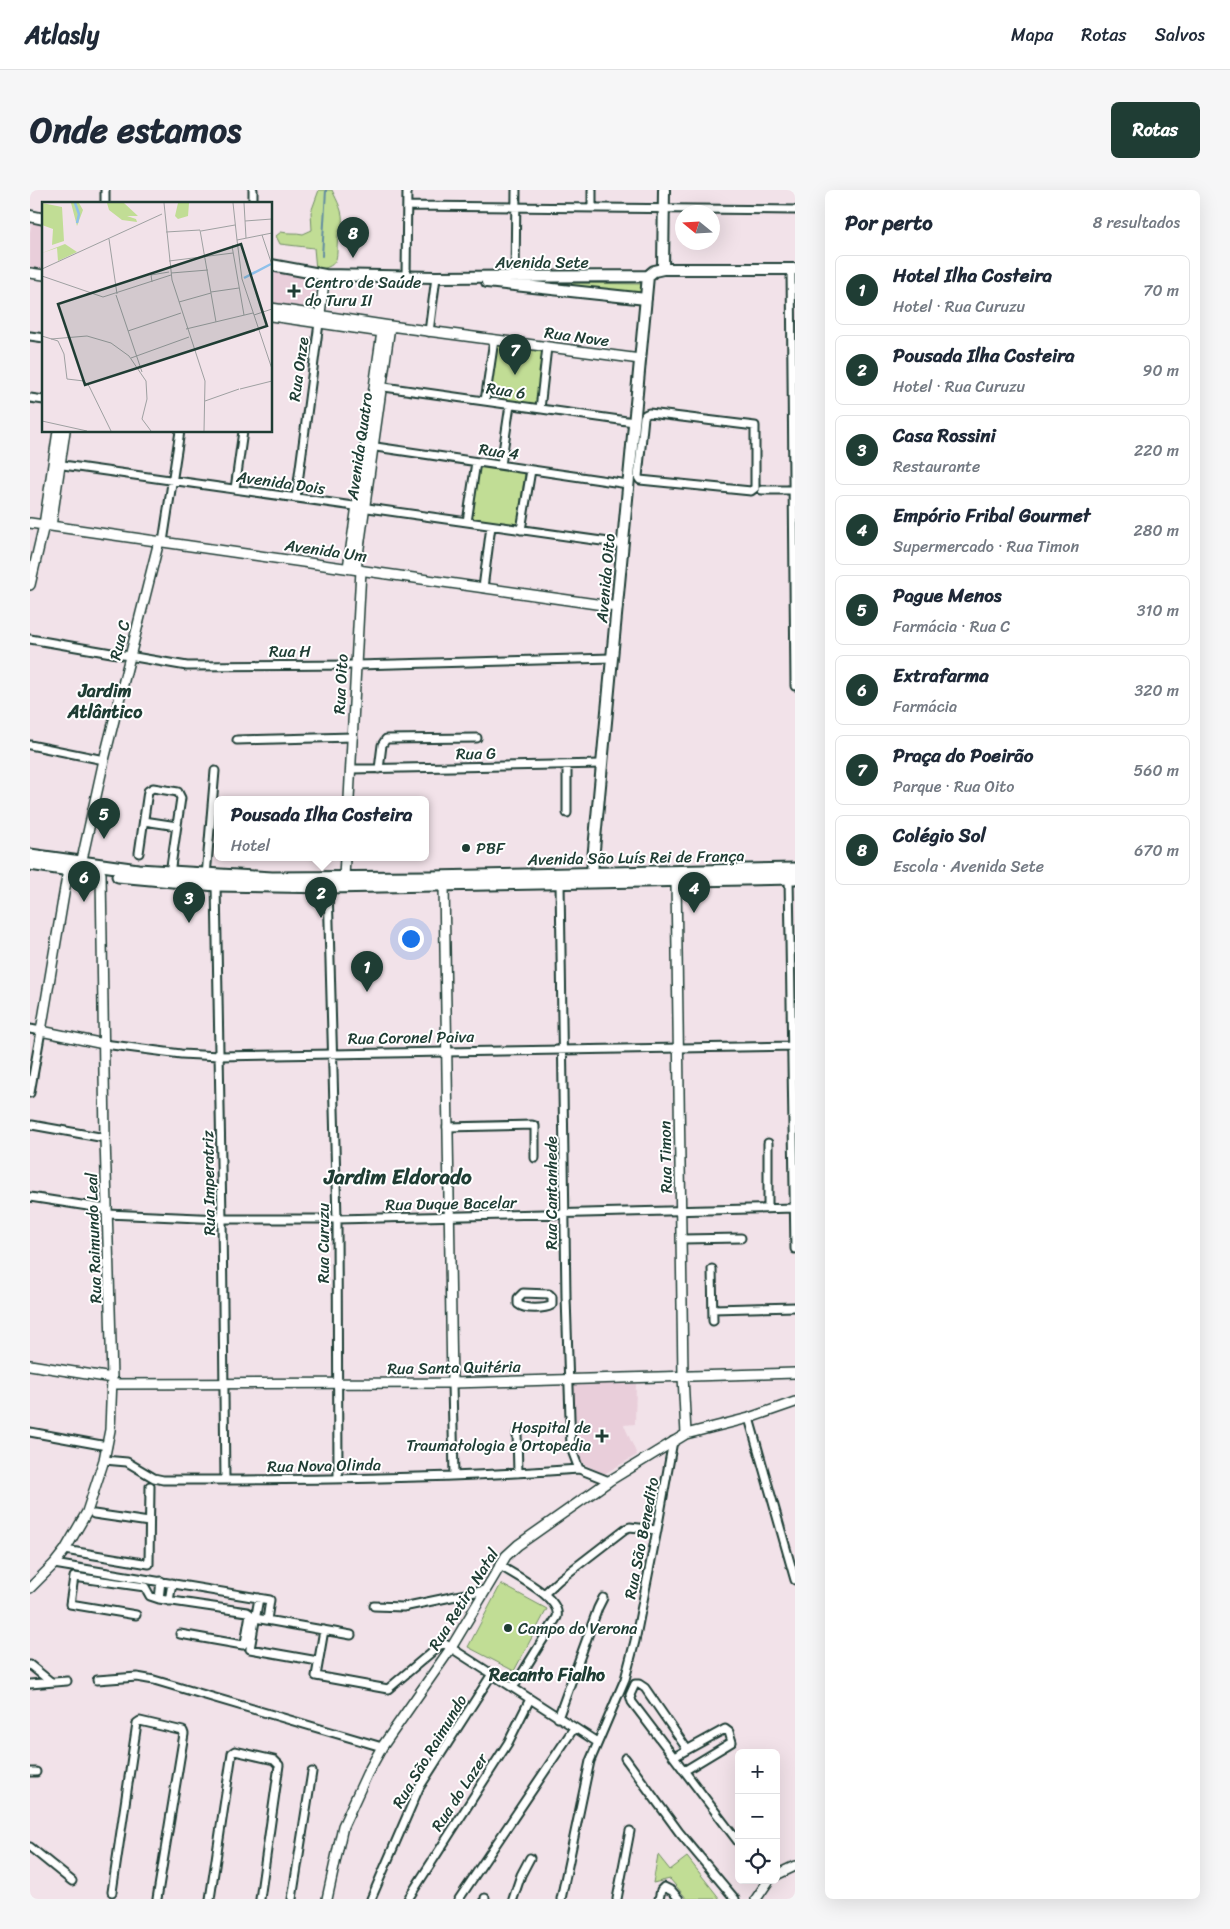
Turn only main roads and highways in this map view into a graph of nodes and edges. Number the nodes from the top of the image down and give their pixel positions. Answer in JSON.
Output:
{"nodes":[{"id":1,"x":664,"y":190,"type":"edge"},
{"id":2,"x":272,"y":265,"type":"edge"},
{"id":3,"x":664,"y":269,"type":"junction"},
{"id":4,"x":793,"y":269,"type":"edge"},
{"id":5,"x":648,"y":276,"type":"junction"},
{"id":6,"x":436,"y":277,"type":"junction"},
{"id":7,"x":646,"y":299,"type":"junction"},
{"id":8,"x":30,"y":855,"type":"edge"},
{"id":9,"x":30,"y":864,"type":"edge"},
{"id":10,"x":98,"y":870,"type":"junction"},
{"id":11,"x":793,"y":875,"type":"edge"},
{"id":12,"x":594,"y":878,"type":"junction"},
{"id":13,"x":440,"y":881,"type":"junction"}],
"edges":[{"from":1,"to":3,"type":"main road"},
{"from":2,"to":6,"type":"main road","name":"Avenida Sete"},
{"from":3,"to":4,"type":"main road"},
{"from":3,"to":5,"type":"main road"},
{"from":5,"to":6,"type":"main road","name":"Avenida Sete"},
{"from":5,"to":7,"type":"main road","name":"Avenida Oito"},
{"from":6,"to":7,"type":"main road","name":"Avenida Sete"},
{"from":7,"to":12,"type":"main road","name":"Avenida Oito"},
{"from":8,"to":10,"type":"main road","name":"Avenida São Luís Rei de França"},
{"from":9,"to":10,"type":"main road","name":"Avenida São Luís Rei de França"},
{"from":10,"to":13,"type":"main road","name":"Avenida São Luís Rei de França"},
{"from":10,"to":13,"type":"main road","name":"Avenida São Luís Rei de França"},
{"from":11,"to":12,"type":"main road","name":"Avenida São Luís Rei de França"},
{"from":11,"to":12,"type":"main road","name":"Avenida São Luís Rei de França"},
{"from":12,"to":13,"type":"main road","name":"Avenida São Luís Rei de França"},
{"from":12,"to":13,"type":"main road","name":"Avenida São Luís Rei de França"}]}
